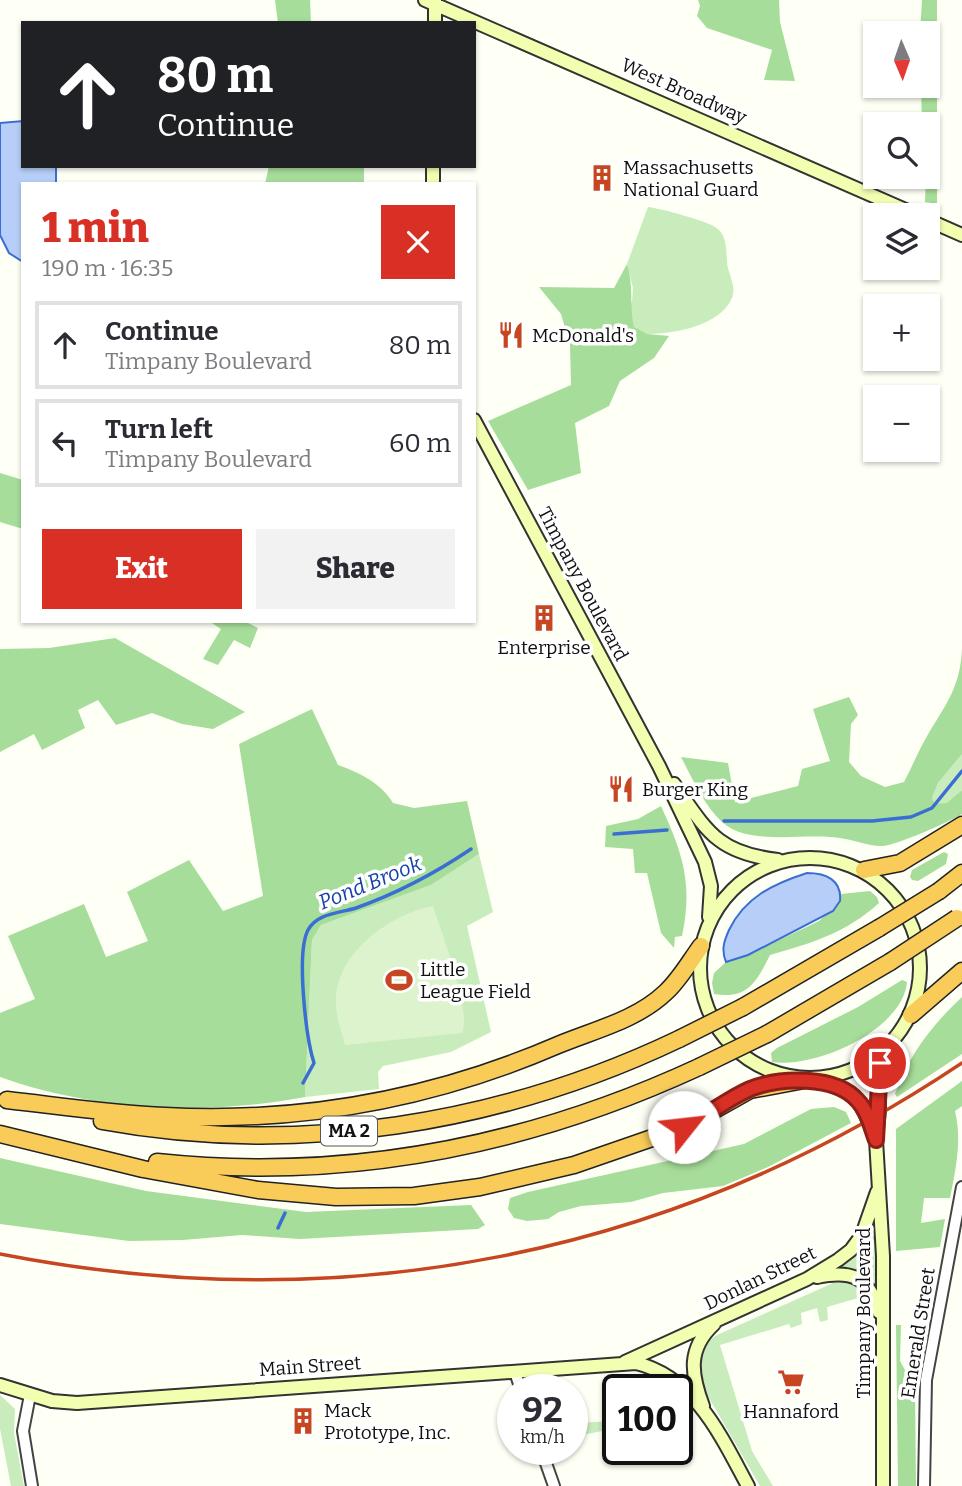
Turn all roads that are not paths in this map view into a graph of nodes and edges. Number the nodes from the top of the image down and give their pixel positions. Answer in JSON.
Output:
{"nodes":[{"id":1,"x":432,"y":1,"type":"edge"},
{"id":2,"x":435,"y":21,"type":"edge"},
{"id":3,"x":890,"y":203,"type":"edge"},
{"id":4,"x":940,"y":225,"type":"edge"},
{"id":5,"x":962,"y":235,"type":"edge"},
{"id":6,"x":476,"y":424,"type":"edge"},
{"id":7,"x":659,"y":766,"type":"junction"},
{"id":8,"x":962,"y":825,"type":"edge"},
{"id":9,"x":778,"y":860,"type":"junction"},
{"id":10,"x":864,"y":870,"type":"junction"},
{"id":11,"x":962,"y":873,"type":"edge"},
{"id":12,"x":960,"y":916,"type":"edge"},
{"id":13,"x":708,"y":925,"type":"junction"},
{"id":14,"x":701,"y":946,"type":"junction"},
{"id":15,"x":962,"y":971,"type":"edge"},
{"id":16,"x":911,"y":1014,"type":"junction"},
{"id":17,"x":885,"y":1049,"type":"junction"},
{"id":18,"x":809,"y":1080,"type":"junction"},
{"id":19,"x":4,"y":1099,"type":"edge"},
{"id":20,"x":0,"y":1133,"type":"edge"},
{"id":21,"x":876,"y":1140,"type":"junction"},
{"id":22,"x":68,"y":1149,"type":"junction"},
{"id":23,"x":962,"y":1187,"type":"edge"},
{"id":24,"x":877,"y":1191,"type":"junction"},
{"id":25,"x":807,"y":1279,"type":"junction"},
{"id":26,"x":723,"y":1318,"type":"junction"},
{"id":27,"x":883,"y":1329,"type":"junction"},
{"id":28,"x":661,"y":1345,"type":"joint"},
{"id":29,"x":625,"y":1363,"type":"junction"},
{"id":30,"x":515,"y":1372,"type":"joint"},
{"id":31,"x":0,"y":1384,"type":"edge"},
{"id":32,"x":30,"y":1395,"type":"junction"},
{"id":33,"x":703,"y":1407,"type":"junction"},
{"id":34,"x":547,"y":1465,"type":"edge"},
{"id":35,"x":32,"y":1486,"type":"edge"},
{"id":36,"x":554,"y":1486,"type":"edge"},
{"id":37,"x":748,"y":1486,"type":"edge"},
{"id":38,"x":883,"y":1486,"type":"edge"},
{"id":39,"x":924,"y":1486,"type":"edge"}],
"edges":[{"from":1,"to":2,"type":"main road","name":"West Broadway"},
{"from":1,"to":3,"type":"main road","name":"West Broadway"},
{"from":4,"to":5,"type":"main road"},
{"from":6,"to":7,"type":"main road","name":"Timpany Boulevard"},
{"from":7,"to":9,"type":"main road","name":"Timpany Boulevard"},
{"from":7,"to":13,"type":"main road","name":"Timpany Boulevard"},
{"from":8,"to":10,"type":"highway"},
{"from":9,"to":10,"type":"main road"},
{"from":9,"to":13,"type":"main road"},
{"from":10,"to":16,"type":"main road"},
{"from":11,"to":19,"type":"highway","number":"MA 2","bridge":true},
{"from":12,"to":22,"type":"highway","number":"MA 2","bridge":true},
{"from":13,"to":14,"type":"main road"},
{"from":14,"to":18,"type":"main road"},
{"from":14,"to":19,"type":"highway"},
{"from":15,"to":16,"type":"highway"},
{"from":16,"to":17,"type":"main road"},
{"from":17,"to":18,"type":"main road"},
{"from":17,"to":21,"type":"main road","name":"Timpany Boulevard"},
{"from":18,"to":21,"type":"main road","name":"Timpany Boulevard"},
{"from":18,"to":22,"type":"highway"},
{"from":20,"to":22,"type":"highway","number":"MA 2"},
{"from":21,"to":24,"type":"main road","name":"Timpany Boulevard"},
{"from":23,"to":39,"type":"street","name":"Emerald Street"},
{"from":24,"to":25,"type":"main road","name":"Donlan Street"},
{"from":24,"to":27,"type":"main road","name":"Timpany Boulevard"},
{"from":25,"to":26,"type":"main road","name":"Donlan Street"},
{"from":25,"to":27,"type":"main road"},
{"from":26,"to":28,"type":"main road","name":"Donlan Street"},
{"from":26,"to":33,"type":"main road"},
{"from":27,"to":38,"type":"main road","name":"Timpany Boulevard"},
{"from":28,"to":29,"type":"main road","name":"Main Street"},
{"from":29,"to":30,"type":"main road","name":"Main Street"},
{"from":29,"to":33,"type":"main road","name":"Main Street"},
{"from":30,"to":32,"type":"main road","name":"Main Street"},
{"from":31,"to":32,"type":"main road","name":"Main Street"},
{"from":32,"to":35,"type":"street"},
{"from":33,"to":37,"type":"main road","name":"Main Street"},
{"from":34,"to":36,"type":"street"}]}
